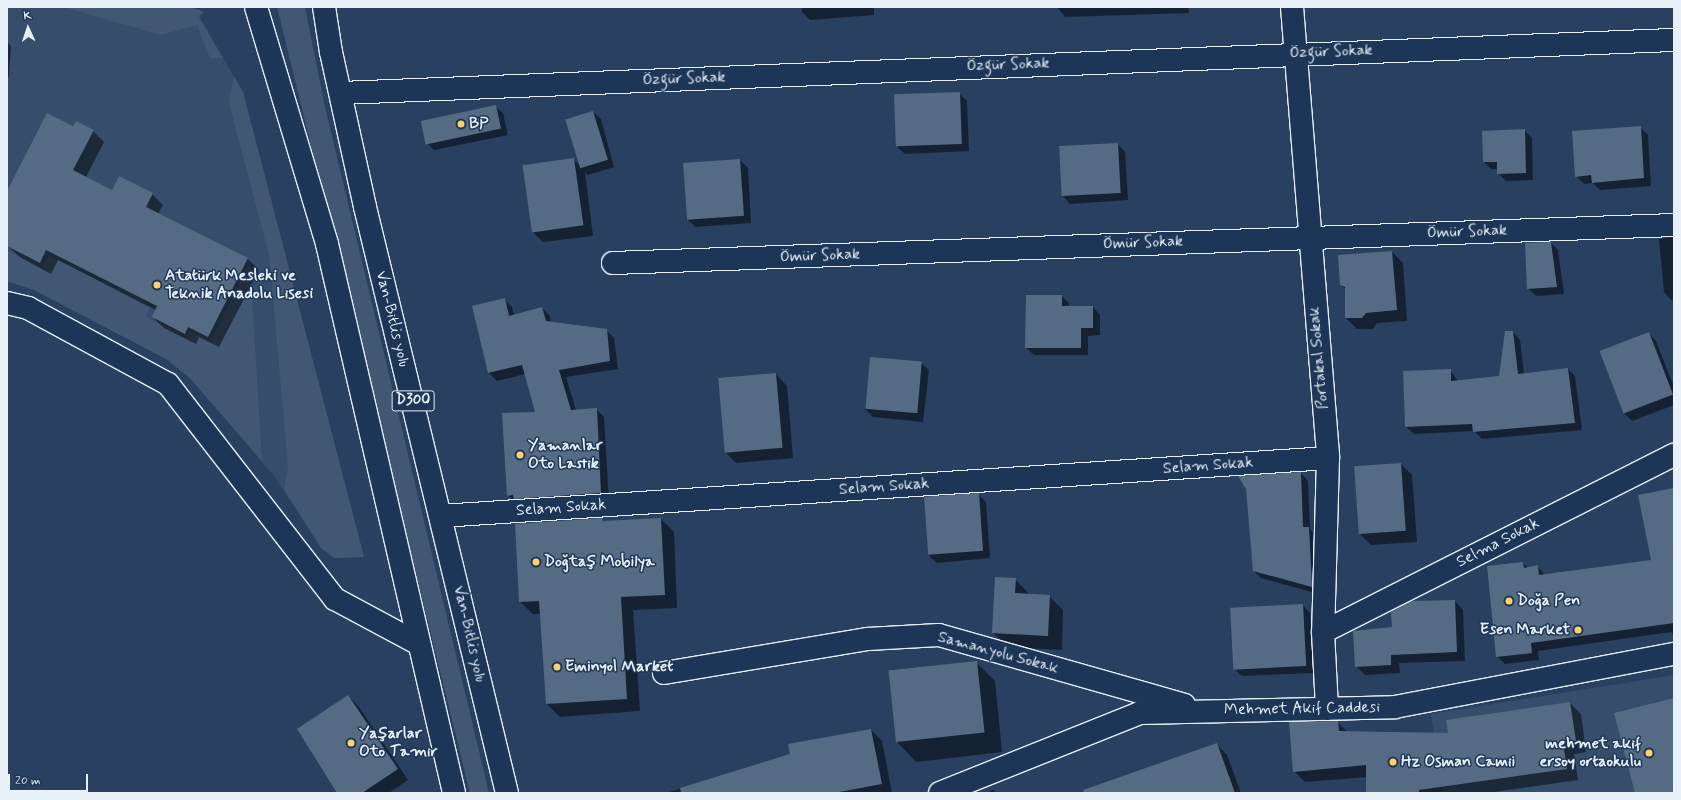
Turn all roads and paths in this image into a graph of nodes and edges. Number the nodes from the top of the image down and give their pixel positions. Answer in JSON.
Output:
{"nodes":[{"id":1,"x":256,"y":7,"type":"edge"},
{"id":2,"x":324,"y":7,"type":"edge"},
{"id":3,"x":1292,"y":7,"type":"edge"},
{"id":4,"x":1674,"y":40,"type":"edge"},
{"id":5,"x":1295,"y":53,"type":"junction"},
{"id":6,"x":341,"y":93,"type":"junction"},
{"id":7,"x":1674,"y":224,"type":"edge"},
{"id":8,"x":1309,"y":237,"type":"junction"},
{"id":9,"x":613,"y":263,"type":"dead end"},
{"id":10,"x":7,"y":303,"type":"edge"},
{"id":11,"x":1674,"y":455,"type":"edge"},
{"id":12,"x":1328,"y":458,"type":"junction"},
{"id":13,"x":441,"y":516,"type":"junction"},
{"id":14,"x":1323,"y":632,"type":"junction"},
{"id":15,"x":419,"y":644,"type":"junction"},
{"id":16,"x":1674,"y":654,"type":"edge"},
{"id":17,"x":664,"y":673,"type":"dead end"},
{"id":18,"x":1327,"y":709,"type":"junction"},
{"id":19,"x":1208,"y":711,"type":"junction"},
{"id":20,"x":454,"y":793,"type":"edge"},
{"id":21,"x":507,"y":793,"type":"edge"},
{"id":22,"x":940,"y":793,"type":"edge"}],
"edges":[{"from":1,"to":15,"type":"main road"},
{"from":2,"to":6,"type":"main road","name":"Van-Bitlis yolu","number":"D300"},
{"from":3,"to":5,"type":"main road","name":"Portakal Sokak"},
{"from":4,"to":5,"type":"main road","name":"Özgür Sokak"},
{"from":5,"to":6,"type":"main road","name":"Özgür Sokak"},
{"from":5,"to":8,"type":"main road","name":"Portakal Sokak"},
{"from":6,"to":13,"type":"main road","name":"Van-Bitlis yolu","number":"D300"},
{"from":7,"to":8,"type":"main road","name":"Ömür Sokak"},
{"from":8,"to":9,"type":"main road","name":"Ömür Sokak"},
{"from":8,"to":12,"type":"main road","name":"Portakal Sokak"},
{"from":10,"to":15,"type":"main road"},
{"from":11,"to":14,"type":"main road","name":"Selma Sokak"},
{"from":12,"to":13,"type":"main road","name":"Selam Sokak"},
{"from":12,"to":14,"type":"main road","name":"Portakal Sokak"},
{"from":13,"to":21,"type":"main road","name":"Van-Bitlis yolu","number":"D300"},
{"from":14,"to":18,"type":"main road","name":"Portakal Sokak"},
{"from":15,"to":20,"type":"main road"},
{"from":16,"to":18,"type":"main road","name":"Mehmet Akif Caddesi"},
{"from":17,"to":19,"type":"main road","name":"Samanyolu Sokak"},
{"from":18,"to":19,"type":"main road","name":"Mehmet Akif Caddesi"},
{"from":19,"to":22,"type":"main road","name":"Mehmet Akif Caddesi"}]}
